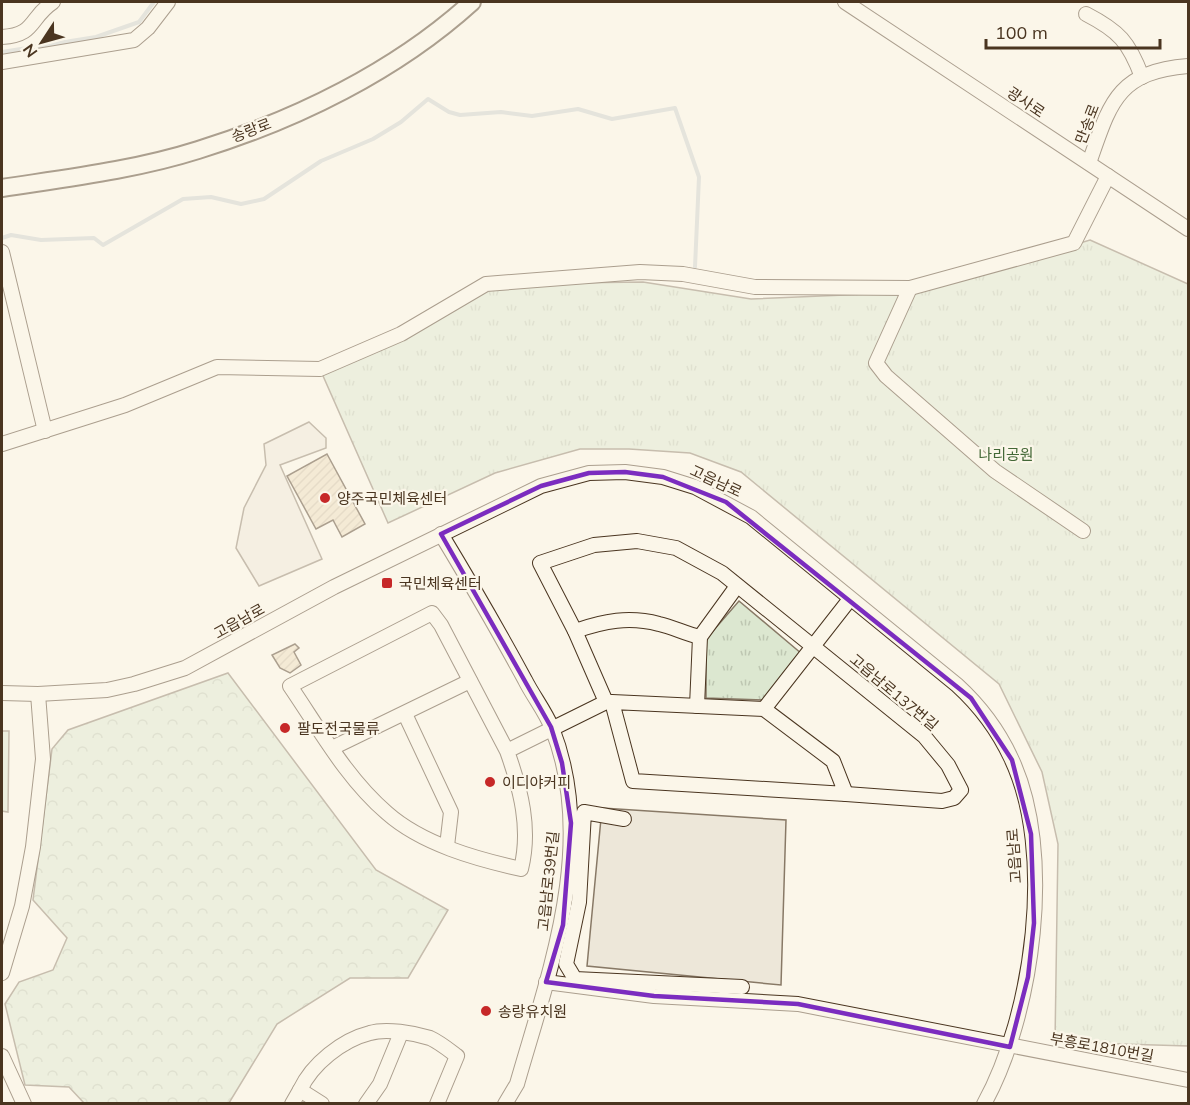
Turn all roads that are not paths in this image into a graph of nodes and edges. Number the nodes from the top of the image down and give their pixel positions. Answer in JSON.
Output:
{"nodes":[{"id":1,"x":53,"y":2,"type":"edge"},
{"id":2,"x":168,"y":2,"type":"edge"},
{"id":3,"x":472,"y":2,"type":"edge"},
{"id":4,"x":845,"y":2,"type":"edge"},
{"id":5,"x":1086,"y":14,"type":"dead end"},
{"id":6,"x":2,"y":38,"type":"edge"},
{"id":7,"x":2,"y":62,"type":"edge"},
{"id":8,"x":1186,"y":64,"type":"edge"},
{"id":9,"x":1142,"y":77,"type":"junction"},
{"id":10,"x":1089,"y":163,"type":"junction"},
{"id":11,"x":1108,"y":176,"type":"junction"},
{"id":12,"x":2,"y":188,"type":"edge"},
{"id":13,"x":1188,"y":229,"type":"edge"},
{"id":14,"x":2,"y":252,"type":"edge"},
{"id":15,"x":910,"y":288,"type":"junction"},
{"id":16,"x":45,"y":431,"type":"junction"},
{"id":17,"x":2,"y":444,"type":"edge"},
{"id":18,"x":1083,"y":531,"type":"dead end"},
{"id":19,"x":441,"y":534,"type":"junction"},
{"id":20,"x":737,"y":586,"type":"junction"},
{"id":21,"x":850,"y":599,"type":"junction"},
{"id":22,"x":575,"y":631,"type":"junction"},
{"id":23,"x":700,"y":637,"type":"junction"},
{"id":24,"x":813,"y":646,"type":"junction"},
{"id":25,"x":470,"y":681,"type":"junction"},
{"id":26,"x":2,"y":693,"type":"edge"},
{"id":27,"x":38,"y":694,"type":"junction"},
{"id":28,"x":609,"y":702,"type":"junction"},
{"id":29,"x":697,"y":706,"type":"junction"},
{"id":30,"x":764,"y":709,"type":"junction"},
{"id":31,"x":405,"y":714,"type":"junction"},
{"id":32,"x":551,"y":727,"type":"junction"},
{"id":33,"x":332,"y":748,"type":"junction"},
{"id":34,"x":507,"y":752,"type":"junction"},
{"id":35,"x":846,"y":794,"type":"junction"},
{"id":36,"x":624,"y":819,"type":"dead end"},
{"id":37,"x":447,"y":846,"type":"junction"},
{"id":38,"x":2,"y":973,"type":"edge"},
{"id":39,"x":546,"y":982,"type":"junction"},
{"id":40,"x":742,"y":987,"type":"dead end"},
{"id":41,"x":401,"y":1033,"type":"junction"},
{"id":42,"x":1010,"y":1047,"type":"junction"},
{"id":43,"x":2,"y":1056,"type":"edge"},
{"id":44,"x":1188,"y":1080,"type":"edge"},
{"id":45,"x":300,"y":1090,"type":"junction"},
{"id":46,"x":24,"y":1104,"type":"edge"},
{"id":47,"x":292,"y":1104,"type":"edge"},
{"id":48,"x":322,"y":1104,"type":"edge"},
{"id":49,"x":366,"y":1104,"type":"edge"},
{"id":50,"x":437,"y":1104,"type":"edge"},
{"id":51,"x":505,"y":1104,"type":"edge"},
{"id":52,"x":984,"y":1104,"type":"edge"}],
"edges":[{"from":1,"to":6,"type":"street"},
{"from":2,"to":7,"type":"street"},
{"from":3,"to":12,"type":"main road","name":"송랑로"},
{"from":4,"to":10,"type":"street","name":"광사로"},
{"from":5,"to":9,"type":"street"},
{"from":8,"to":9,"type":"street","name":"만송로"},
{"from":9,"to":10,"type":"street","name":"만송로"},
{"from":10,"to":11,"type":"street","name":"광사로"},
{"from":11,"to":13,"type":"street","name":"광사로"},
{"from":11,"to":15,"type":"street"},
{"from":14,"to":16,"type":"street"},
{"from":15,"to":16,"type":"street"},
{"from":15,"to":18,"type":"street"},
{"from":16,"to":17,"type":"street"},
{"from":19,"to":21,"type":"street","name":"고읍남로"},
{"from":19,"to":27,"type":"street","name":"고읍남로"},
{"from":19,"to":32,"type":"street","name":"고읍남로39번길"},
{"from":20,"to":22,"type":"street","name":"고읍남로137번길"},
{"from":20,"to":23,"type":"street"},
{"from":20,"to":24,"type":"street","name":"고읍남로137번길"},
{"from":21,"to":24,"type":"street"},
{"from":21,"to":42,"type":"street","name":"고읍남로"},
{"from":22,"to":23,"type":"street"},
{"from":22,"to":28,"type":"street","name":"고읍남로137번길"},
{"from":23,"to":29,"type":"street"},
{"from":24,"to":30,"type":"street"},
{"from":24,"to":35,"type":"street","name":"고읍남로137번길"},
{"from":25,"to":31,"type":"street"},
{"from":25,"to":33,"type":"street","name":"고읍남로39번길"},
{"from":25,"to":34,"type":"street","name":"고읍남로39번길"},
{"from":26,"to":27,"type":"street","name":"고읍남로"},
{"from":27,"to":38,"type":"street"},
{"from":28,"to":29,"type":"street"},
{"from":28,"to":32,"type":"street"},
{"from":28,"to":35,"type":"street","name":"고읍남로137번길"},
{"from":29,"to":30,"type":"street"},
{"from":30,"to":35,"type":"street"},
{"from":31,"to":33,"type":"street"},
{"from":31,"to":37,"type":"street"},
{"from":32,"to":34,"type":"street"},
{"from":32,"to":39,"type":"street","name":"고읍남로39번길"},
{"from":33,"to":37,"type":"street","name":"고읍남로39번길"},
{"from":34,"to":37,"type":"street","name":"고읍남로39번길"},
{"from":36,"to":40,"type":"street"},
{"from":39,"to":42,"type":"street","name":"부흥로1810번길"},
{"from":39,"to":51,"type":"street","name":"고읍남로39번길"},
{"from":41,"to":45,"type":"street"},
{"from":41,"to":49,"type":"street"},
{"from":41,"to":50,"type":"street"},
{"from":42,"to":44,"type":"street","name":"부흥로1810번길"},
{"from":42,"to":52,"type":"street","name":"고읍남로"},
{"from":43,"to":46,"type":"street"},
{"from":45,"to":47,"type":"street"},
{"from":45,"to":48,"type":"street"}]}
